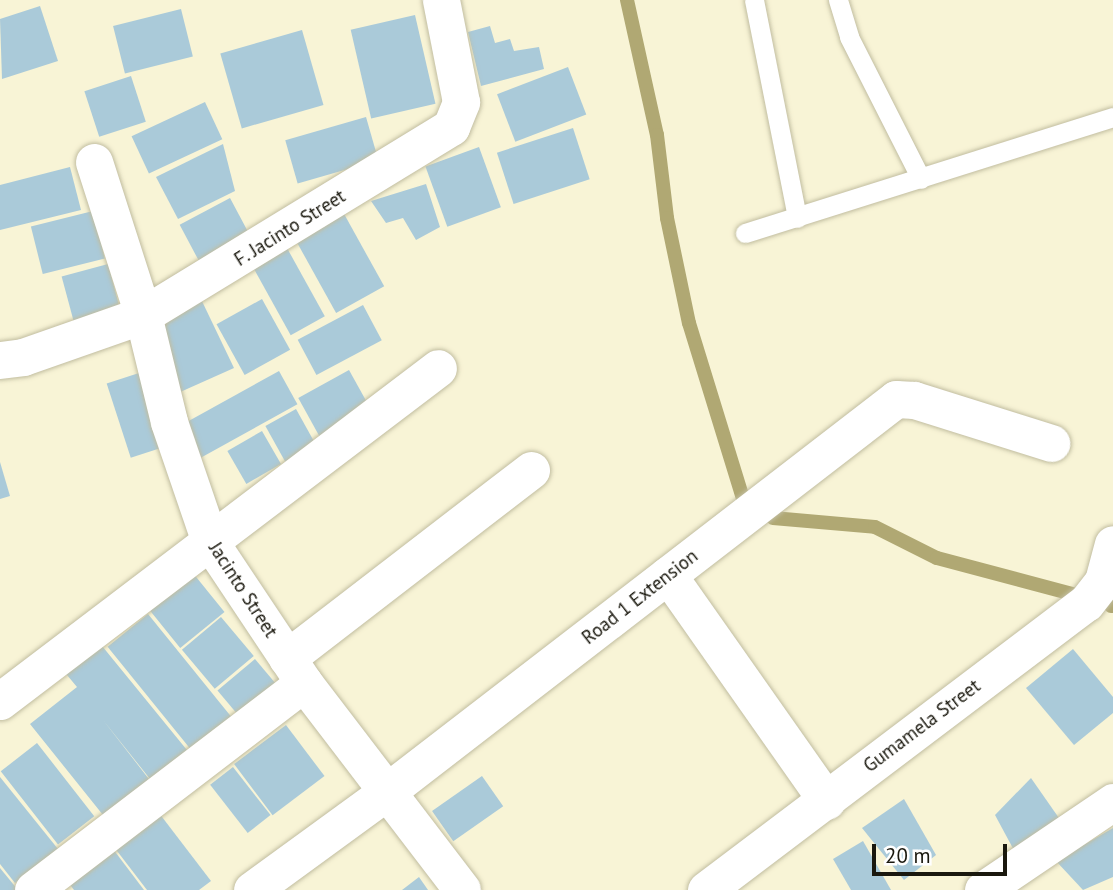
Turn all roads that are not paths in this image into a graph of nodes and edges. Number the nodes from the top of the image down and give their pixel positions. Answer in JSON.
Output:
{"nodes":[{"id":1,"x":442,"y":0,"type":"edge"},
{"id":2,"x":754,"y":0,"type":"edge"},
{"id":3,"x":838,"y":0,"type":"edge"},
{"id":4,"x":1113,"y":117,"type":"edge"},
{"id":5,"x":94,"y":162,"type":"dead end"},
{"id":6,"x":921,"y":179,"type":"junction"},
{"id":7,"x":797,"y":218,"type":"junction"},
{"id":8,"x":745,"y":233,"type":"dead end"},
{"id":9,"x":143,"y":315,"type":"junction"},
{"id":10,"x":0,"y":359,"type":"edge"},
{"id":11,"x":438,"y":368,"type":"dead end"},
{"id":12,"x":1051,"y":443,"type":"dead end"},
{"id":13,"x":531,"y":470,"type":"dead end"},
{"id":14,"x":210,"y":542,"type":"junction"},
{"id":15,"x":1113,"y":544,"type":"edge"},
{"id":16,"x":668,"y":575,"type":"junction"},
{"id":17,"x":1100,"y":612,"type":"edge"},
{"id":18,"x":295,"y":671,"type":"junction"},
{"id":19,"x":0,"y":701,"type":"edge"},
{"id":20,"x":389,"y":790,"type":"junction"},
{"id":21,"x":827,"y":801,"type":"junction"},
{"id":22,"x":1113,"y":802,"type":"edge"},
{"id":23,"x":33,"y":890,"type":"edge"},
{"id":24,"x":253,"y":890,"type":"edge"},
{"id":25,"x":462,"y":890,"type":"edge"},
{"id":26,"x":706,"y":890,"type":"edge"},
{"id":27,"x":983,"y":890,"type":"edge"}],
"edges":[{"from":1,"to":9,"type":"street","name":"F. Jacinto Street"},
{"from":2,"to":7,"type":"lane"},
{"from":3,"to":6,"type":"lane"},
{"from":4,"to":6,"type":"lane"},
{"from":5,"to":9,"type":"street","name":"Jacinto Street"},
{"from":6,"to":7,"type":"lane"},
{"from":7,"to":8,"type":"lane"},
{"from":9,"to":10,"type":"street","name":"F. Jacinto Street"},
{"from":9,"to":14,"type":"street","name":"Jacinto Street"},
{"from":11,"to":14,"type":"street"},
{"from":12,"to":16,"type":"street","name":"Road 1 Extension"},
{"from":13,"to":18,"type":"street"},
{"from":14,"to":18,"type":"street","name":"Jacinto Street"},
{"from":14,"to":19,"type":"street"},
{"from":15,"to":17,"type":"street","name":"Gumamela Street"},
{"from":16,"to":20,"type":"street","name":"Road 1 Extension"},
{"from":16,"to":21,"type":"street"},
{"from":17,"to":21,"type":"street","name":"Gumamela Street"},
{"from":18,"to":20,"type":"street","name":"Jacinto Street"},
{"from":18,"to":23,"type":"street"},
{"from":20,"to":24,"type":"street","name":"Road 1 Extension"},
{"from":20,"to":25,"type":"street","name":"Jacinto Street"},
{"from":21,"to":26,"type":"street","name":"Gumamela Street"},
{"from":22,"to":27,"type":"street"}]}
